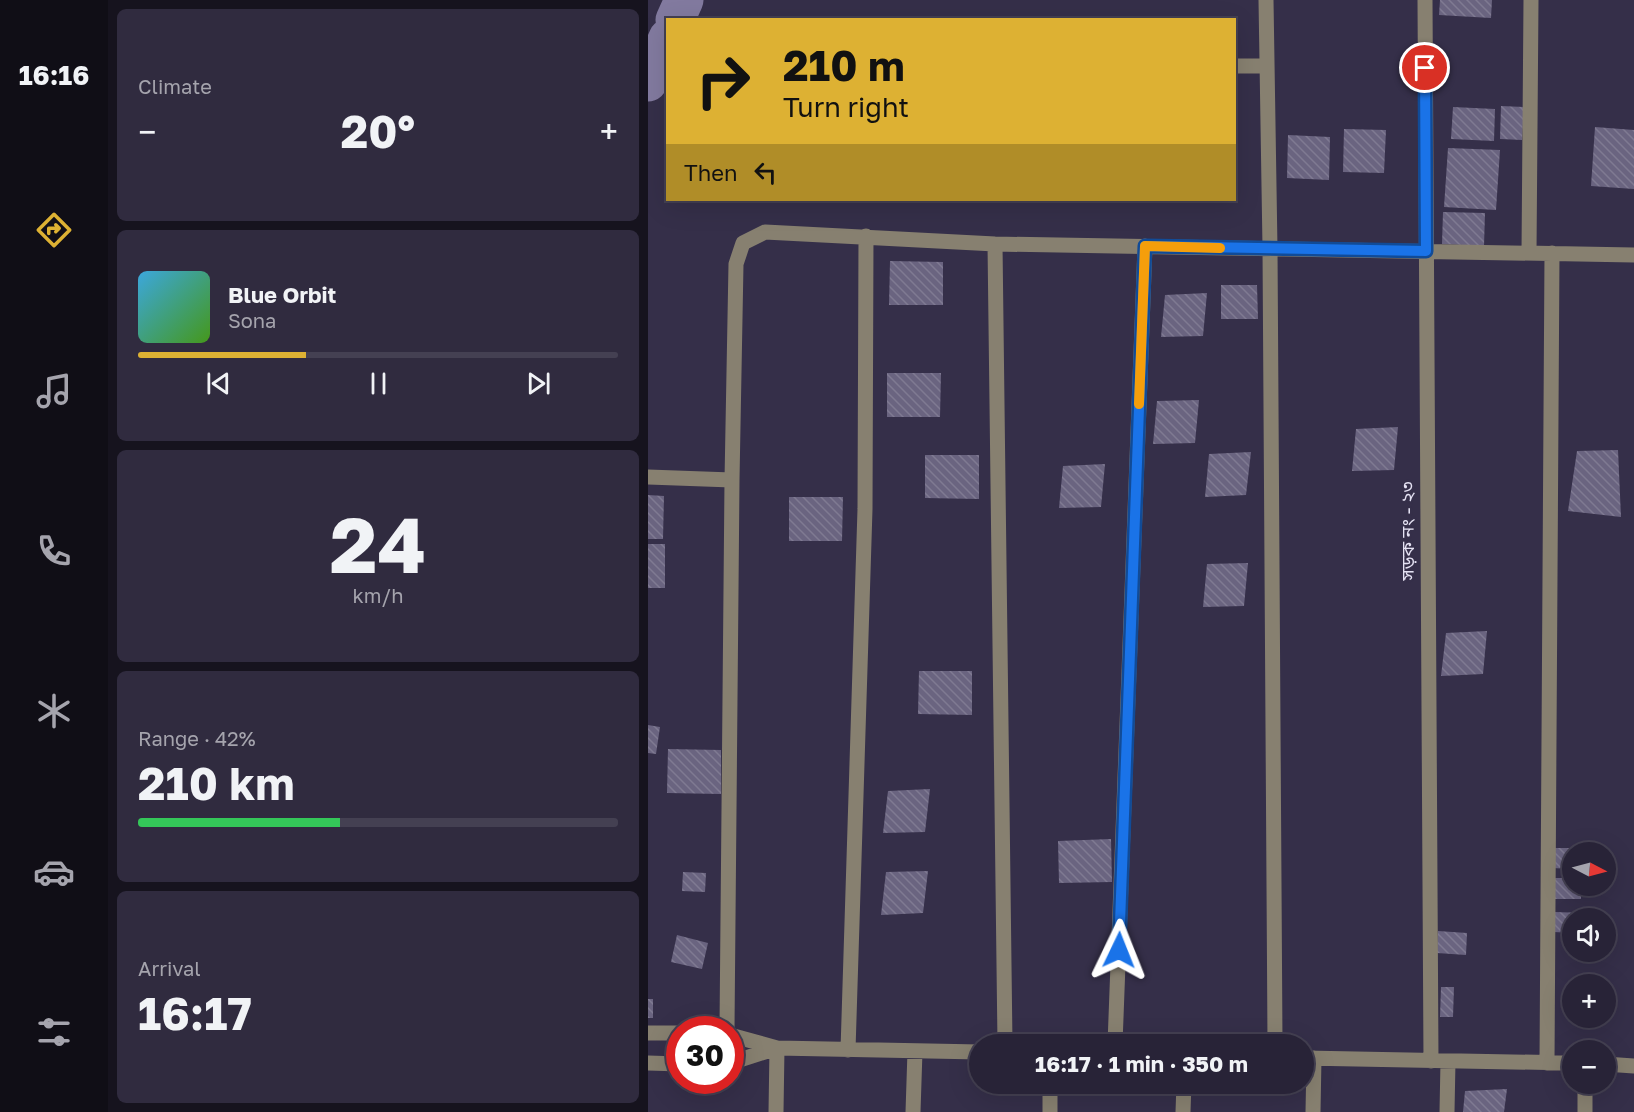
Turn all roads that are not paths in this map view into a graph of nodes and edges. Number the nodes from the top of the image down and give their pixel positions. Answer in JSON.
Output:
{"nodes":[{"id":1,"x":1266,"y":0,"type":"edge"},
{"id":2,"x":1425,"y":0,"type":"edge"},
{"id":3,"x":1531,"y":0,"type":"edge"},
{"id":4,"x":1236,"y":66,"type":"edge"},
{"id":5,"x":1267,"y":66,"type":"junction"},
{"id":6,"x":866,"y":236,"type":"junction"},
{"id":7,"x":995,"y":244,"type":"junction"},
{"id":8,"x":1145,"y":246,"type":"junction"},
{"id":9,"x":1270,"y":248,"type":"junction"},
{"id":10,"x":1426,"y":251,"type":"junction"},
{"id":11,"x":1529,"y":253,"type":"junction"},
{"id":12,"x":1552,"y":253,"type":"junction"},
{"id":13,"x":1634,"y":255,"type":"edge"},
{"id":14,"x":648,"y":477,"type":"edge"},
{"id":15,"x":732,"y":480,"type":"junction"},
{"id":16,"x":727,"y":1016,"type":"edge"},
{"id":17,"x":648,"y":1033,"type":"edge"},
{"id":18,"x":666,"y":1033,"type":"edge"},
{"id":19,"x":1005,"y":1034,"type":"edge"},
{"id":20,"x":1115,"y":1034,"type":"edge"},
{"id":21,"x":1275,"y":1034,"type":"edge"},
{"id":22,"x":744,"y":1039,"type":"edge"},
{"id":23,"x":777,"y":1048,"type":"junction"},
{"id":24,"x":848,"y":1050,"type":"junction"},
{"id":25,"x":915,"y":1051,"type":"junction"},
{"id":26,"x":969,"y":1052,"type":"edge"},
{"id":27,"x":1314,"y":1058,"type":"edge"},
{"id":28,"x":744,"y":1059,"type":"edge"},
{"id":29,"x":1431,"y":1061,"type":"junction"},
{"id":30,"x":1448,"y":1061,"type":"junction"},
{"id":31,"x":648,"y":1063,"type":"edge"},
{"id":32,"x":1547,"y":1063,"type":"junction"},
{"id":33,"x":1562,"y":1063,"type":"edge"},
{"id":34,"x":666,"y":1064,"type":"edge"},
{"id":35,"x":1616,"y":1065,"type":"edge"},
{"id":36,"x":1634,"y":1066,"type":"edge"},
{"id":37,"x":1050,"y":1094,"type":"edge"},
{"id":38,"x":1184,"y":1094,"type":"edge"},
{"id":39,"x":1312,"y":1094,"type":"edge"},
{"id":40,"x":1586,"y":1094,"type":"edge"},
{"id":41,"x":776,"y":1112,"type":"edge"},
{"id":42,"x":913,"y":1112,"type":"edge"},
{"id":43,"x":1050,"y":1112,"type":"edge"},
{"id":44,"x":1183,"y":1112,"type":"edge"},
{"id":45,"x":1313,"y":1112,"type":"edge"},
{"id":46,"x":1447,"y":1112,"type":"edge"},
{"id":47,"x":1585,"y":1112,"type":"edge"}],
"edges":[{"from":1,"to":5,"type":"street"},
{"from":2,"to":10,"type":"street","name":"সড়ক নং - ২৩"},
{"from":3,"to":11,"type":"street"},
{"from":4,"to":5,"type":"street"},
{"from":5,"to":9,"type":"street"},
{"from":6,"to":7,"type":"street"},
{"from":6,"to":15,"type":"street"},
{"from":6,"to":24,"type":"street"},
{"from":7,"to":8,"type":"street"},
{"from":7,"to":19,"type":"street"},
{"from":8,"to":9,"type":"street"},
{"from":8,"to":20,"type":"street"},
{"from":9,"to":10,"type":"street"},
{"from":9,"to":21,"type":"street"},
{"from":10,"to":11,"type":"street"},
{"from":10,"to":29,"type":"street","name":"সড়ক নং - ২৩"},
{"from":11,"to":12,"type":"street"},
{"from":12,"to":13,"type":"street"},
{"from":12,"to":32,"type":"street"},
{"from":14,"to":15,"type":"street"},
{"from":15,"to":16,"type":"street"},
{"from":17,"to":18,"type":"street"},
{"from":22,"to":23,"type":"street"},
{"from":23,"to":24,"type":"street"},
{"from":23,"to":28,"type":"street"},
{"from":23,"to":41,"type":"street"},
{"from":24,"to":25,"type":"street"},
{"from":25,"to":26,"type":"street"},
{"from":25,"to":42,"type":"street"},
{"from":27,"to":29,"type":"street"},
{"from":29,"to":30,"type":"street"},
{"from":30,"to":32,"type":"street"},
{"from":30,"to":46,"type":"street"},
{"from":31,"to":34,"type":"street"},
{"from":32,"to":33,"type":"street"},
{"from":35,"to":36,"type":"street"},
{"from":37,"to":43,"type":"street"},
{"from":38,"to":44,"type":"street"},
{"from":39,"to":45,"type":"street"},
{"from":40,"to":47,"type":"street"}]}
